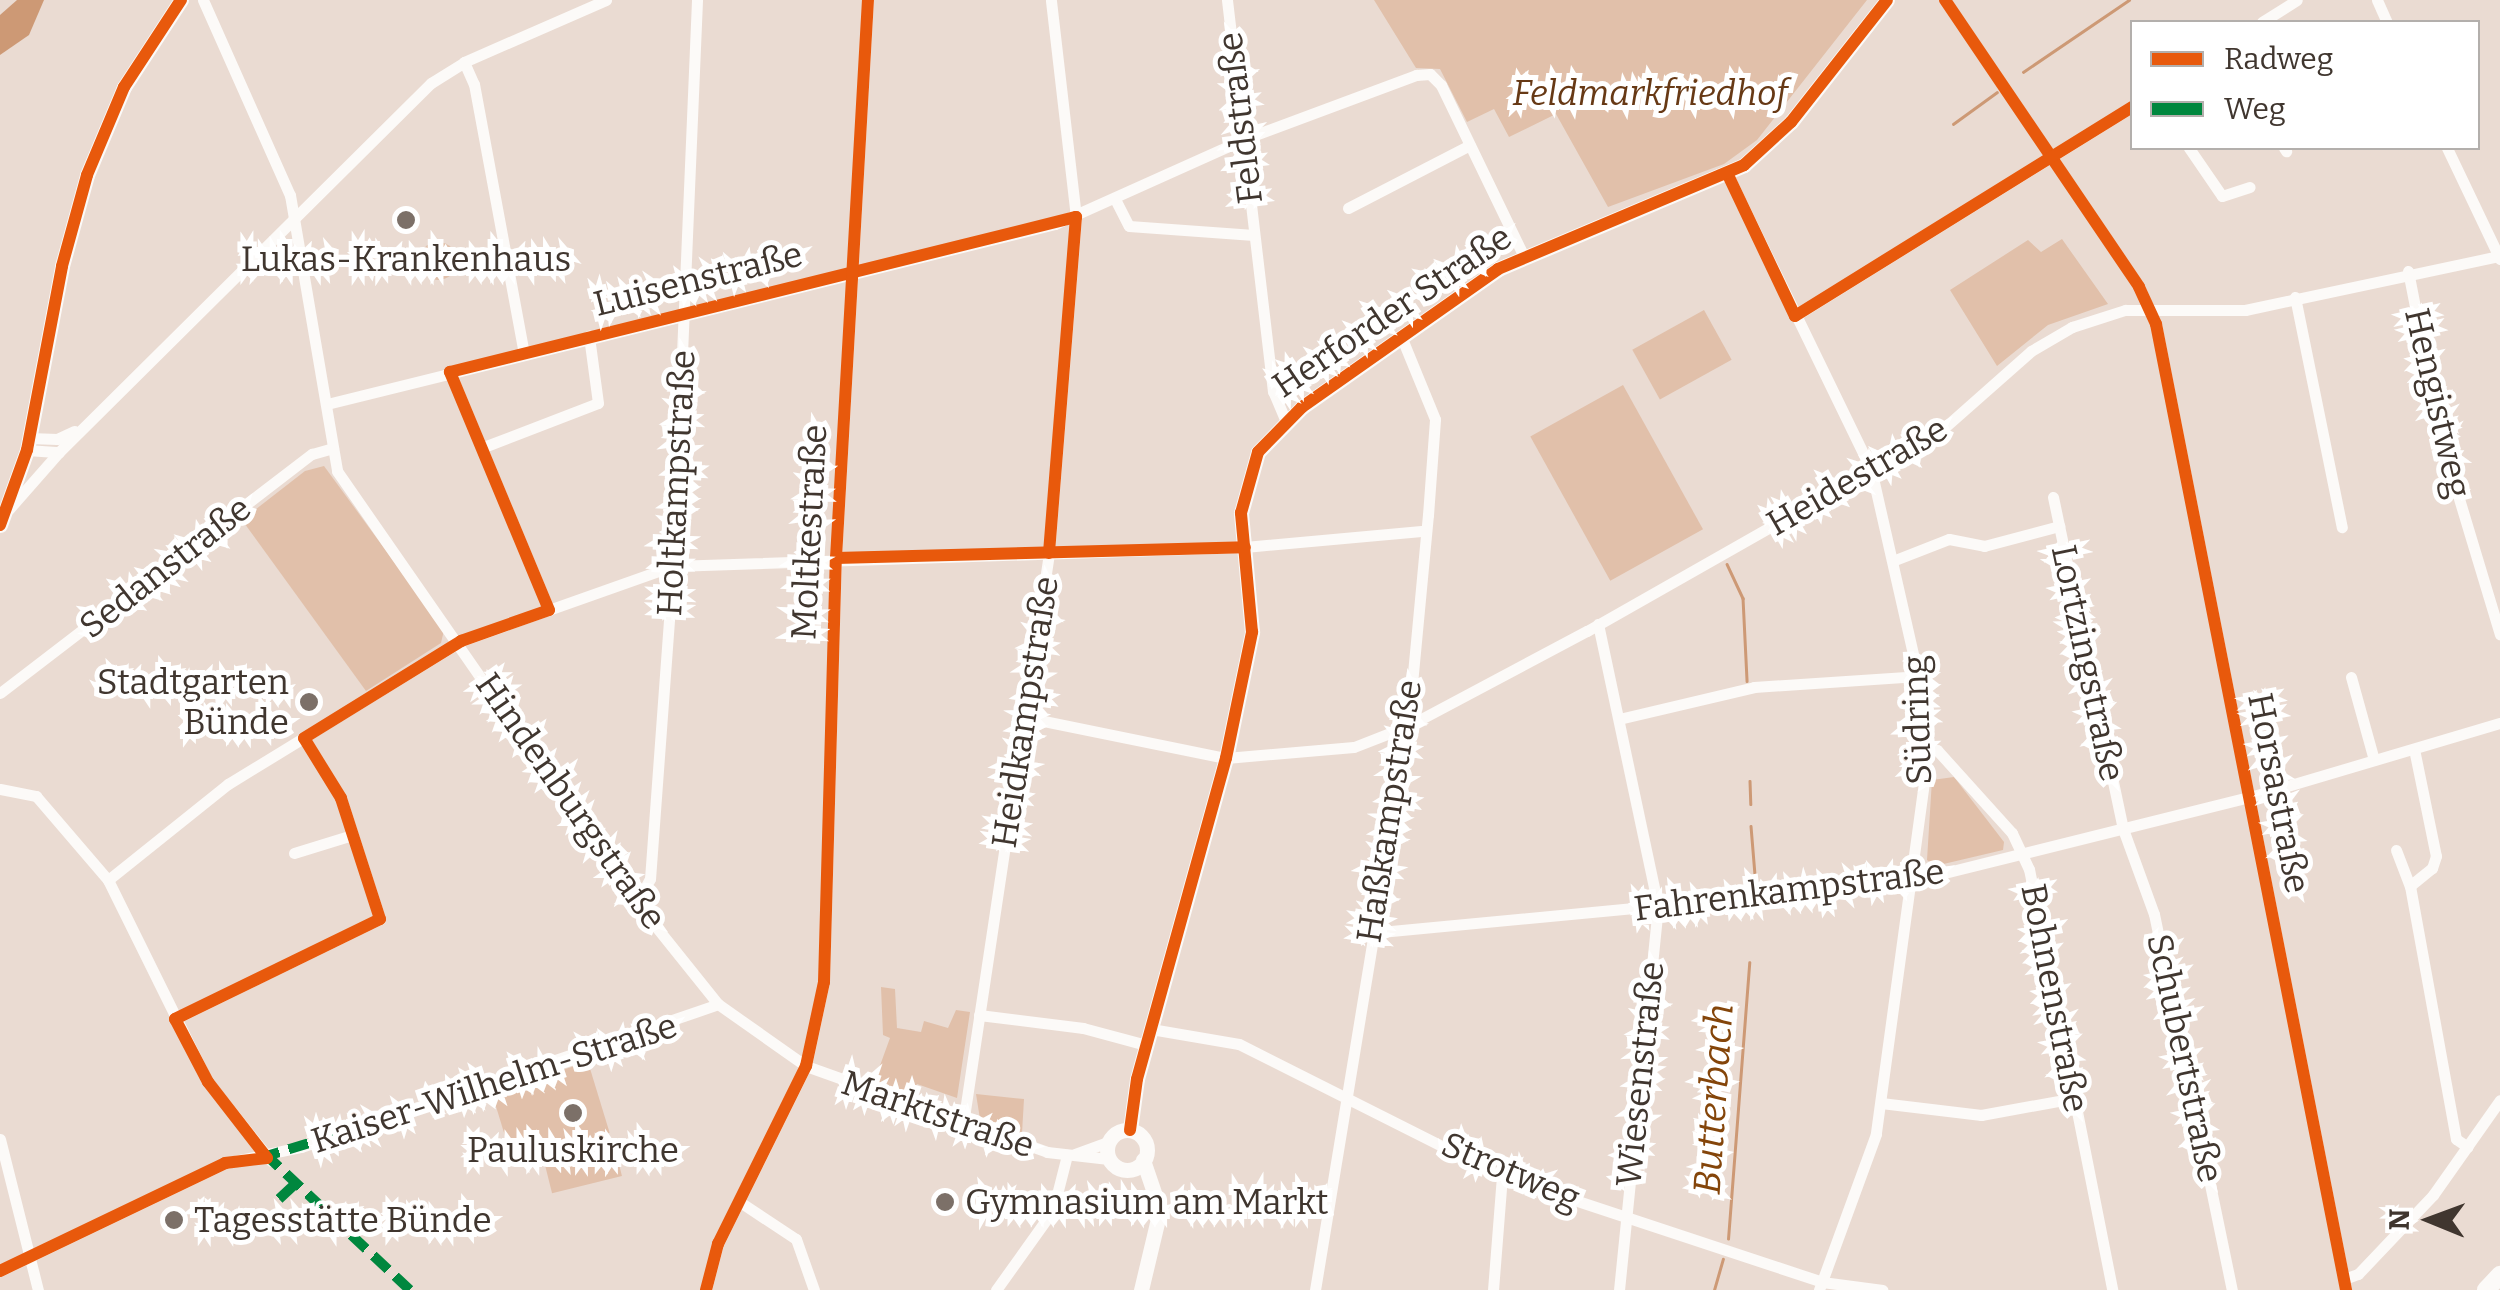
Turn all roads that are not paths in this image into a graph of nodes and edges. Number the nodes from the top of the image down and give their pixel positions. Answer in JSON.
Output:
{"nodes":[{"id":1,"x":181,"y":0,"type":"edge"},
{"id":2,"x":203,"y":0,"type":"edge"},
{"id":3,"x":606,"y":0,"type":"edge"},
{"id":4,"x":696,"y":0,"type":"edge"},
{"id":5,"x":868,"y":0,"type":"edge"},
{"id":6,"x":1051,"y":0,"type":"edge"},
{"id":7,"x":1227,"y":0,"type":"edge"},
{"id":8,"x":1887,"y":0,"type":"edge"},
{"id":9,"x":1945,"y":0,"type":"edge"},
{"id":10,"x":2297,"y":0,"type":"edge"},
{"id":11,"x":2265,"y":20,"type":"edge"},
{"id":12,"x":464,"y":62,"type":"junction"},
{"id":13,"x":2130,"y":108,"type":"edge"},
{"id":14,"x":1244,"y":139,"type":"junction"},
{"id":15,"x":1470,"y":144,"type":"junction"},
{"id":16,"x":2190,"y":150,"type":"edge"},
{"id":17,"x":2448,"y":150,"type":"edge"},
{"id":18,"x":2054,"y":158,"type":"junction"},
{"id":19,"x":1728,"y":175,"type":"junction"},
{"id":20,"x":2250,"y":187,"type":"dead end"},
{"id":21,"x":1114,"y":199,"type":"junction"},
{"id":22,"x":1348,"y":208,"type":"dead end"},
{"id":23,"x":296,"y":216,"type":"junction"},
{"id":24,"x":1076,"y":216,"type":"junction"},
{"id":25,"x":1254,"y":236,"type":"junction"},
{"id":26,"x":1523,"y":255,"type":"junction"},
{"id":27,"x":2500,"y":257,"type":"edge"},
{"id":28,"x":2408,"y":271,"type":"junction"},
{"id":29,"x":853,"y":272,"type":"junction"},
{"id":30,"x":2296,"y":297,"type":"junction"},
{"id":31,"x":2150,"y":308,"type":"junction"},
{"id":32,"x":684,"y":313,"type":"junction"},
{"id":33,"x":1795,"y":316,"type":"junction"},
{"id":34,"x":588,"y":336,"type":"junction"},
{"id":35,"x":1401,"y":336,"type":"junction"},
{"id":36,"x":524,"y":352,"type":"junction"},
{"id":37,"x":450,"y":372,"type":"junction"},
{"id":38,"x":326,"y":404,"type":"junction"},
{"id":39,"x":1285,"y":419,"type":"junction"},
{"id":40,"x":83,"y":427,"type":"junction"},
{"id":41,"x":28,"y":444,"type":"junction"},
{"id":42,"x":333,"y":448,"type":"junction"},
{"id":43,"x":481,"y":448,"type":"junction"},
{"id":44,"x":59,"y":452,"type":"junction"},
{"id":45,"x":1871,"y":469,"type":"junction"},
{"id":46,"x":2053,"y":497,"type":"dead end"},
{"id":47,"x":9,"y":509,"type":"junction"},
{"id":48,"x":0,"y":525,"type":"edge"},
{"id":49,"x":2059,"y":526,"type":"junction"},
{"id":50,"x":2342,"y":528,"type":"dead end"},
{"id":51,"x":1421,"y":530,"type":"junction"},
{"id":52,"x":1245,"y":548,"type":"junction"},
{"id":53,"x":1050,"y":553,"type":"junction"},
{"id":54,"x":836,"y":558,"type":"junction"},
{"id":55,"x":1895,"y":560,"type":"junction"},
{"id":56,"x":673,"y":566,"type":"junction"},
{"id":57,"x":2494,"y":590,"type":"edge"},
{"id":58,"x":549,"y":610,"type":"junction"},
{"id":59,"x":1598,"y":624,"type":"junction"},
{"id":60,"x":2500,"y":634,"type":"edge"},
{"id":61,"x":461,"y":640,"type":"junction"},
{"id":62,"x":1918,"y":676,"type":"junction"},
{"id":63,"x":2351,"y":677,"type":"dead end"},
{"id":64,"x":0,"y":693,"type":"edge"},
{"id":65,"x":1024,"y":717,"type":"junction"},
{"id":66,"x":1618,"y":719,"type":"junction"},
{"id":67,"x":2500,"y":723,"type":"edge"},
{"id":68,"x":1408,"y":726,"type":"junction"},
{"id":69,"x":304,"y":738,"type":"junction"},
{"id":70,"x":2414,"y":749,"type":"junction"},
{"id":71,"x":1923,"y":750,"type":"junction"},
{"id":72,"x":1226,"y":758,"type":"junction"},
{"id":73,"x":2374,"y":760,"type":"junction"},
{"id":74,"x":0,"y":789,"type":"edge"},
{"id":75,"x":2250,"y":797,"type":"junction"},
{"id":76,"x":2123,"y":830,"type":"junction"},
{"id":77,"x":352,"y":835,"type":"junction"},
{"id":78,"x":2396,"y":850,"type":"dead end"},
{"id":79,"x":294,"y":853,"type":"dead end"},
{"id":80,"x":2022,"y":854,"type":"junction"},
{"id":81,"x":108,"y":880,"type":"junction"},
{"id":82,"x":1908,"y":882,"type":"junction"},
{"id":83,"x":2410,"y":886,"type":"junction"},
{"id":84,"x":637,"y":903,"type":"junction"},
{"id":85,"x":1658,"y":906,"type":"junction"},
{"id":86,"x":1370,"y":934,"type":"junction"},
{"id":87,"x":718,"y":1004,"type":"junction"},
{"id":88,"x":980,"y":1015,"type":"junction"},
{"id":89,"x":175,"y":1019,"type":"junction"},
{"id":90,"x":1149,"y":1037,"type":"junction"},
{"id":91,"x":806,"y":1066,"type":"junction"},
{"id":92,"x":1345,"y":1096,"type":"junction"},
{"id":93,"x":2075,"y":1098,"type":"junction"},
{"id":94,"x":2500,"y":1100,"type":"edge"},
{"id":95,"x":1881,"y":1104,"type":"junction"},
{"id":96,"x":963,"y":1124,"type":"junction"},
{"id":97,"x":0,"y":1139,"type":"edge"},
{"id":98,"x":1116,"y":1141,"type":"junction"},
{"id":99,"x":2468,"y":1147,"type":"junction"},
{"id":100,"x":1070,"y":1155,"type":"junction"},
{"id":101,"x":271,"y":1161,"type":"junction"},
{"id":102,"x":1138,"y":1164,"type":"junction"},
{"id":103,"x":1502,"y":1176,"type":"junction"},
{"id":104,"x":740,"y":1202,"type":"junction"},
{"id":105,"x":1625,"y":1216,"type":"junction"},
{"id":106,"x":29,"y":1258,"type":"junction"},
{"id":107,"x":0,"y":1271,"type":"edge"},
{"id":108,"x":2500,"y":1275,"type":"edge"},
{"id":109,"x":2345,"y":1284,"type":"edge"},
{"id":110,"x":1820,"y":1286,"type":"edge"},
{"id":111,"x":704,"y":1288,"type":"edge"},
{"id":112,"x":38,"y":1290,"type":"edge"},
{"id":113,"x":814,"y":1290,"type":"edge"},
{"id":114,"x":996,"y":1290,"type":"edge"},
{"id":115,"x":1141,"y":1290,"type":"edge"},
{"id":116,"x":1315,"y":1290,"type":"edge"},
{"id":117,"x":1493,"y":1290,"type":"edge"},
{"id":118,"x":1619,"y":1290,"type":"edge"},
{"id":119,"x":1882,"y":1290,"type":"edge"},
{"id":120,"x":2112,"y":1290,"type":"edge"},
{"id":121,"x":2232,"y":1290,"type":"edge"},
{"id":122,"x":2486,"y":1290,"type":"edge"}],
"edges":[{"from":1,"to":41,"type":"main road"},
{"from":2,"to":23,"type":"street","name":"Hindenburgstraße"},
{"from":3,"to":12,"type":"street"},
{"from":4,"to":32,"type":"street","name":"Holtkampstraße"},
{"from":5,"to":29,"type":"street","name":"Moltkestraße"},
{"from":6,"to":24,"type":"street","name":"Heidkampstraße"},
{"from":7,"to":14,"type":"street","name":"Feldstraße"},
{"from":8,"to":19,"type":"main road","name":"Herforder Straße"},
{"from":9,"to":18,"type":"street"},
{"from":10,"to":11,"type":"street"},
{"from":12,"to":23,"type":"street"},
{"from":12,"to":36,"type":"street"},
{"from":13,"to":18,"type":"street"},
{"from":14,"to":15,"type":"street","name":"Luisenstraße"},
{"from":14,"to":21,"type":"street","name":"Luisenstraße"},
{"from":14,"to":25,"type":"street","name":"Feldstraße"},
{"from":15,"to":22,"type":"street"},
{"from":15,"to":26,"type":"street"},
{"from":16,"to":20,"type":"street"},
{"from":17,"to":27,"type":"street"},
{"from":18,"to":31,"type":"street"},
{"from":18,"to":33,"type":"street"},
{"from":19,"to":26,"type":"main road","name":"Herforder Straße"},
{"from":19,"to":33,"type":"street","name":"Südring"},
{"from":21,"to":24,"type":"street","name":"Luisenstraße"},
{"from":21,"to":25,"type":"street","name":"Feldstraße"},
{"from":23,"to":38,"type":"street","name":"Hindenburgstraße"},
{"from":23,"to":40,"type":"street"},
{"from":24,"to":29,"type":"street","name":"Luisenstraße"},
{"from":24,"to":53,"type":"street","name":"Heidkampstraße"},
{"from":25,"to":39,"type":"street","name":"Feldstraße"},
{"from":26,"to":35,"type":"main road","name":"Herforder Straße"},
{"from":27,"to":28,"type":"street","name":"Heidestraße"},
{"from":28,"to":30,"type":"street","name":"Heidestraße"},
{"from":28,"to":57,"type":"street","name":"Hengistweg"},
{"from":29,"to":32,"type":"street","name":"Luisenstraße"},
{"from":29,"to":54,"type":"street","name":"Moltkestraße"},
{"from":30,"to":31,"type":"street","name":"Heidestraße"},
{"from":30,"to":50,"type":"street"},
{"from":31,"to":45,"type":"street","name":"Heidestraße"},
{"from":31,"to":75,"type":"street","name":"Horsastraße"},
{"from":32,"to":34,"type":"street","name":"Luisenstraße"},
{"from":32,"to":56,"type":"street","name":"Holtkampstraße"},
{"from":33,"to":45,"type":"street","name":"Südring"},
{"from":34,"to":36,"type":"street","name":"Luisenstraße"},
{"from":34,"to":43,"type":"street","name":"Luisenstraße"},
{"from":35,"to":39,"type":"main road","name":"Herforder Straße"},
{"from":35,"to":51,"type":"street","name":"Haßkampstraße"},
{"from":36,"to":37,"type":"street","name":"Luisenstraße"},
{"from":37,"to":38,"type":"street","name":"Luisenstraße"},
{"from":37,"to":43,"type":"street"},
{"from":38,"to":42,"type":"street","name":"Hindenburgstraße"},
{"from":39,"to":52,"type":"main road","name":"Herforder Straße"},
{"from":40,"to":41,"type":"street"},
{"from":40,"to":44,"type":"street"},
{"from":41,"to":44,"type":"street"},
{"from":41,"to":47,"type":"main road"},
{"from":42,"to":61,"type":"street","name":"Hindenburgstraße"},
{"from":42,"to":64,"type":"street","name":"Sedanstraße"},
{"from":43,"to":58,"type":"street"},
{"from":44,"to":47,"type":"street"},
{"from":45,"to":55,"type":"street","name":"Südring"},
{"from":45,"to":59,"type":"street","name":"Heidestraße"},
{"from":46,"to":49,"type":"street","name":"Lortzingstraße"},
{"from":47,"to":48,"type":"main road"},
{"from":49,"to":55,"type":"street"},
{"from":49,"to":76,"type":"street","name":"Lortzingstraße"},
{"from":51,"to":52,"type":"street"},
{"from":51,"to":68,"type":"street","name":"Haßkampstraße"},
{"from":52,"to":53,"type":"street"},
{"from":52,"to":72,"type":"main road","name":"Herforder Straße"},
{"from":53,"to":54,"type":"street"},
{"from":53,"to":65,"type":"street","name":"Heidkampstraße"},
{"from":54,"to":56,"type":"street"},
{"from":54,"to":91,"type":"street","name":"Moltkestraße"},
{"from":55,"to":62,"type":"street","name":"Südring"},
{"from":56,"to":58,"type":"street"},
{"from":56,"to":84,"type":"street","name":"Holtkampstraße"},
{"from":57,"to":60,"type":"street","name":"Hengistweg"},
{"from":58,"to":61,"type":"street"},
{"from":59,"to":66,"type":"street","name":"Wiesenstraße"},
{"from":59,"to":68,"type":"street","name":"Heidestraße"},
{"from":61,"to":69,"type":"street"},
{"from":61,"to":84,"type":"street","name":"Hindenburgstraße"},
{"from":62,"to":66,"type":"street"},
{"from":62,"to":71,"type":"street","name":"Südring"},
{"from":63,"to":73,"type":"street"},
{"from":65,"to":72,"type":"street","name":"Heidestraße"},
{"from":65,"to":88,"type":"street","name":"Heidkampstraße"},
{"from":66,"to":85,"type":"street","name":"Wiesenstraße"},
{"from":67,"to":70,"type":"street","name":"Fahrenkampstraße"},
{"from":68,"to":72,"type":"street","name":"Heidestraße"},
{"from":68,"to":86,"type":"street","name":"Haßkampstraße"},
{"from":69,"to":77,"type":"street"},
{"from":69,"to":81,"type":"street"},
{"from":70,"to":73,"type":"street","name":"Fahrenkampstraße"},
{"from":70,"to":83,"type":"street"},
{"from":71,"to":80,"type":"street","name":"Bohnenstraße"},
{"from":71,"to":82,"type":"street","name":"Südring"},
{"from":72,"to":90,"type":"main road","name":"Herforder Straße"},
{"from":73,"to":75,"type":"street","name":"Fahrenkampstraße"},
{"from":74,"to":81,"type":"street"},
{"from":75,"to":76,"type":"street","name":"Fahrenkampstraße"},
{"from":75,"to":109,"type":"street","name":"Horsastraße"},
{"from":76,"to":80,"type":"street","name":"Fahrenkampstraße"},
{"from":76,"to":121,"type":"street","name":"Schubertstraße"},
{"from":77,"to":79,"type":"street"},
{"from":77,"to":89,"type":"street"},
{"from":78,"to":83,"type":"street"},
{"from":80,"to":82,"type":"street","name":"Fahrenkampstraße"},
{"from":80,"to":93,"type":"street","name":"Bohnenstraße"},
{"from":81,"to":89,"type":"street"},
{"from":82,"to":85,"type":"street","name":"Fahrenkampstraße"},
{"from":82,"to":95,"type":"street","name":"Südring"},
{"from":83,"to":99,"type":"street"},
{"from":84,"to":87,"type":"street","name":"Hindenburgstraße"},
{"from":85,"to":86,"type":"street","name":"Fahrenkampstraße"},
{"from":85,"to":105,"type":"street","name":"Wiesenstraße"},
{"from":86,"to":92,"type":"street","name":"Haßkampstraße"},
{"from":87,"to":91,"type":"street","name":"Hindenburgstraße"},
{"from":87,"to":101,"type":"street","name":"Kaiser-Wilhelm-Straße"},
{"from":88,"to":90,"type":"street","name":"Strotweg"},
{"from":88,"to":96,"type":"street","name":"Heidkampstraße"},
{"from":89,"to":101,"type":"street"},
{"from":90,"to":92,"type":"street","name":"Strotweg"},
{"from":90,"to":98,"type":"main road","name":"Herforder Straße"},
{"from":91,"to":96,"type":"street","name":"Marktstraße"},
{"from":91,"to":104,"type":"street","name":"Moltkestraße"},
{"from":92,"to":103,"type":"street","name":"Strotweg"},
{"from":92,"to":116,"type":"street","name":"Haßkampstraße"},
{"from":93,"to":95,"type":"street"},
{"from":93,"to":120,"type":"street","name":"Bohnenstraße"},
{"from":94,"to":99,"type":"street"},
{"from":95,"to":110,"type":"street","name":"Südring"},
{"from":96,"to":100,"type":"street","name":"Marktstraße"},
{"from":97,"to":106,"type":"street"},
{"from":98,"to":100,"type":"street","name":"Marktstraße"},
{"from":98,"to":102,"type":"main road"},
{"from":98,"to":102,"type":"main road"},
{"from":99,"to":109,"type":"street"},
{"from":100,"to":114,"type":"street"},
{"from":101,"to":106,"type":"street","name":"Kaiser-Wilhelm-Straße"},
{"from":102,"to":115,"type":"main road"},
{"from":103,"to":105,"type":"street","name":"Strotweg"},
{"from":103,"to":117,"type":"street"},
{"from":104,"to":111,"type":"street","name":"Moltkestraße"},
{"from":104,"to":113,"type":"street"},
{"from":105,"to":110,"type":"street","name":"Strotweg"},
{"from":105,"to":118,"type":"street","name":"Wiesenstraße"},
{"from":106,"to":107,"type":"street","name":"Kaiser-Wilhelm-Straße"},
{"from":106,"to":112,"type":"street"},
{"from":108,"to":122,"type":"highway"},
{"from":110,"to":119,"type":"street","name":"Strotweg"}]}
